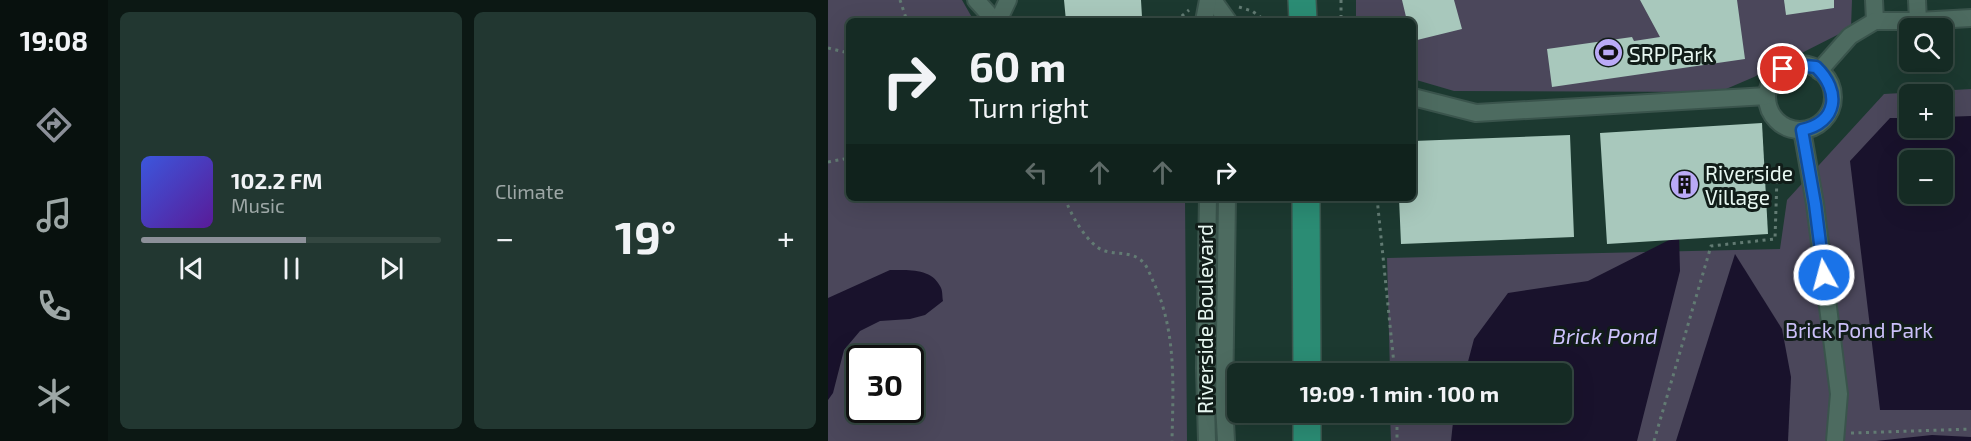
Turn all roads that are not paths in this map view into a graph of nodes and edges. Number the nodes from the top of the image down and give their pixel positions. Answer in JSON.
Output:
{"nodes":[{"id":1,"x":976,"y":0,"type":"edge"},
{"id":2,"x":1008,"y":0,"type":"edge"},
{"id":3,"x":1208,"y":0,"type":"edge"},
{"id":4,"x":1214,"y":0,"type":"edge"},
{"id":5,"x":1302,"y":0,"type":"edge"},
{"id":6,"x":1874,"y":0,"type":"edge"},
{"id":7,"x":1917,"y":0,"type":"edge"},
{"id":8,"x":993,"y":18,"type":"edge"},
{"id":9,"x":998,"y":18,"type":"edge"},
{"id":10,"x":1205,"y":18,"type":"edge"},
{"id":11,"x":1226,"y":18,"type":"edge"},
{"id":12,"x":1303,"y":18,"type":"edge"},
{"id":13,"x":1918,"y":18,"type":"edge"},
{"id":14,"x":1971,"y":18,"type":"edge"},
{"id":15,"x":1953,"y":19,"type":"edge"},
{"id":16,"x":1875,"y":21,"type":"junction"},
{"id":17,"x":1899,"y":21,"type":"edge"},
{"id":18,"x":1819,"y":71,"type":"junction"},
{"id":19,"x":1767,"y":96,"type":"junction"},
{"id":20,"x":1416,"y":98,"type":"edge"},
{"id":21,"x":1802,"y":130,"type":"junction"},
{"id":22,"x":1208,"y":201,"type":"edge"},
{"id":23,"x":1227,"y":201,"type":"edge"},
{"id":24,"x":1306,"y":201,"type":"edge"},
{"id":25,"x":1307,"y":363,"type":"edge"},
{"id":26,"x":1307,"y":423,"type":"edge"},
{"id":27,"x":1839,"y":437,"type":"edge"},
{"id":28,"x":1206,"y":441,"type":"edge"},
{"id":29,"x":1226,"y":441,"type":"edge"},
{"id":30,"x":1307,"y":441,"type":"edge"}],
"edges":[{"from":1,"to":8,"type":"street"},
{"from":2,"to":9,"type":"street"},
{"from":3,"to":10,"type":"street"},
{"from":4,"to":11,"type":"street"},
{"from":5,"to":12,"type":"main road"},
{"from":6,"to":16,"type":"street"},
{"from":7,"to":13,"type":"street"},
{"from":14,"to":15,"type":"street"},
{"from":16,"to":17,"type":"street"},
{"from":16,"to":18,"type":"street"},
{"from":18,"to":19,"type":"street"},
{"from":18,"to":21,"type":"street"},
{"from":19,"to":20,"type":"street"},
{"from":19,"to":21,"type":"street"},
{"from":21,"to":27,"type":"street"},
{"from":22,"to":28,"type":"street","name":"Riverside Boulevard"},
{"from":23,"to":29,"type":"street","name":"Riverside Boulevard"},
{"from":24,"to":25,"type":"main road"},
{"from":26,"to":30,"type":"main road"}]}
